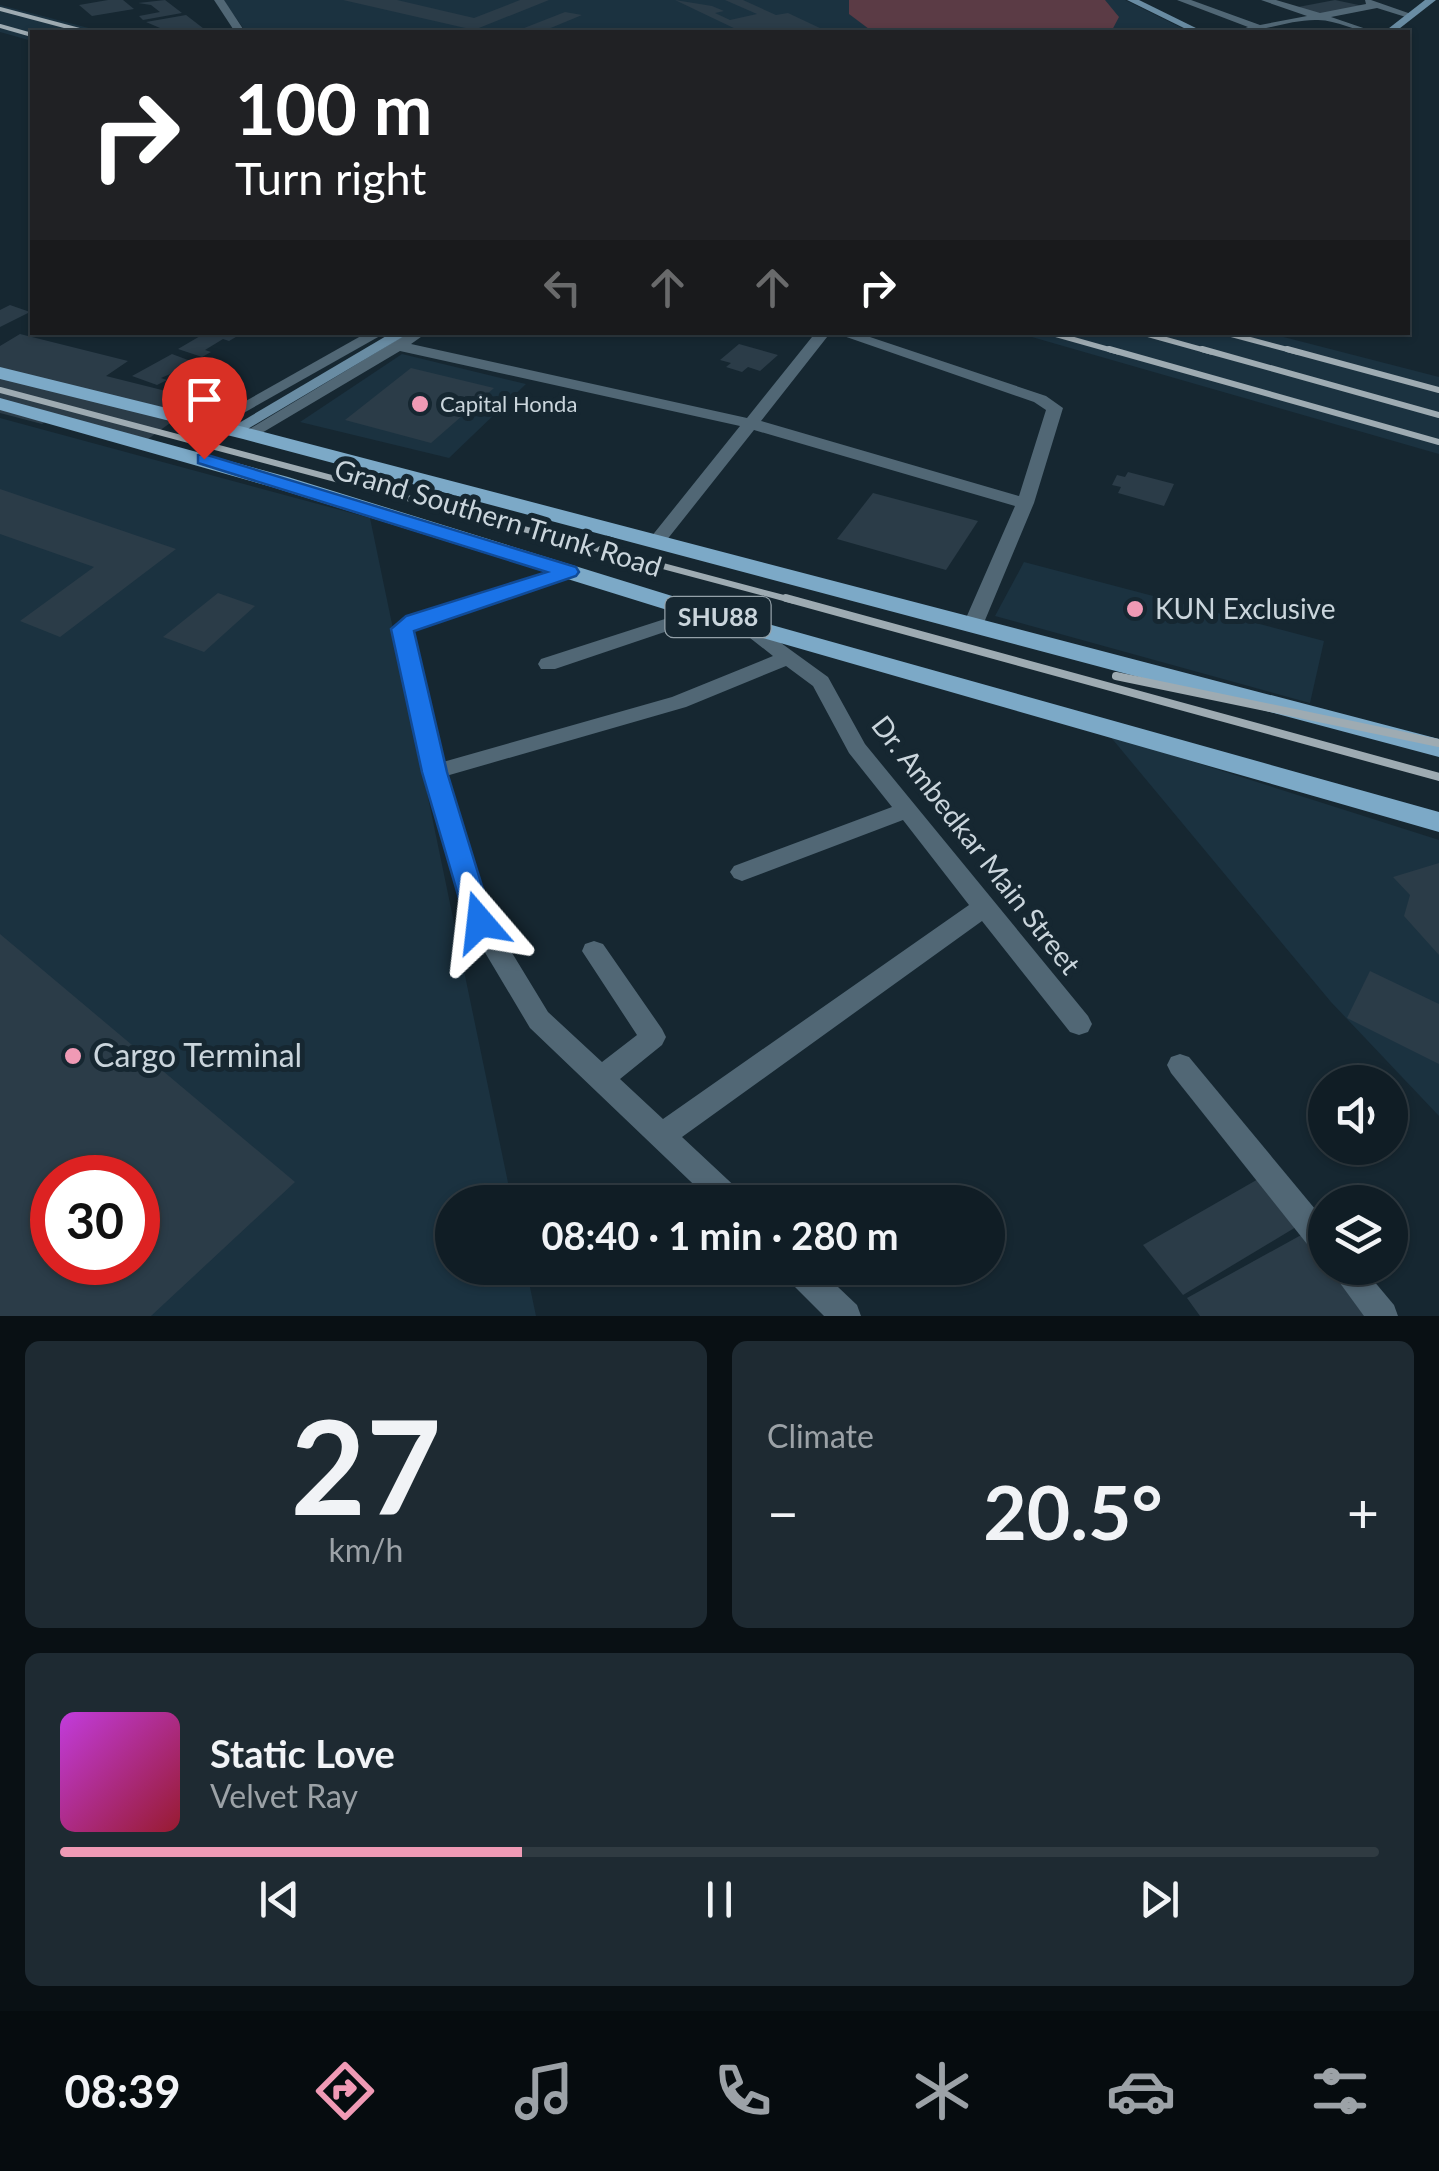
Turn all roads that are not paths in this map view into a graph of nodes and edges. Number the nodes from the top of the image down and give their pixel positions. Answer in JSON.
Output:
{"nodes":[{"id":1,"x":219,"y":0,"type":"edge"},
{"id":2,"x":1132,"y":0,"type":"edge"},
{"id":3,"x":1182,"y":0,"type":"edge"},
{"id":4,"x":1266,"y":0,"type":"edge"},
{"id":5,"x":1361,"y":0,"type":"edge"},
{"id":6,"x":1431,"y":0,"type":"edge"},
{"id":7,"x":1377,"y":5,"type":"junction"},
{"id":8,"x":1409,"y":15,"type":"junction"},
{"id":9,"x":1323,"y":17,"type":"junction"},
{"id":10,"x":1258,"y":28,"type":"junction"},
{"id":11,"x":239,"y":30,"type":"edge"},
{"id":12,"x":1196,"y":30,"type":"edge"},
{"id":13,"x":1249,"y":30,"type":"edge"},
{"id":14,"x":1364,"y":30,"type":"edge"},
{"id":15,"x":1391,"y":30,"type":"edge"},
{"id":16,"x":375,"y":335,"type":"edge"},
{"id":17,"x":822,"y":335,"type":"edge"},
{"id":18,"x":848,"y":335,"type":"edge"},
{"id":19,"x":400,"y":339,"type":"edge"},
{"id":20,"x":0,"y":373,"type":"edge"},
{"id":21,"x":0,"y":404,"type":"edge"},
{"id":22,"x":752,"y":424,"type":"junction"},
{"id":23,"x":232,"y":429,"type":"junction"},
{"id":24,"x":1025,"y":503,"type":"junction"},
{"id":25,"x":656,"y":542,"type":"junction"},
{"id":26,"x":569,"y":572,"type":"junction"},
{"id":27,"x":702,"y":613,"type":"junction"},
{"id":28,"x":741,"y":623,"type":"junction"},
{"id":29,"x":973,"y":625,"type":"junction"},
{"id":30,"x":786,"y":658,"type":"junction"},
{"id":31,"x":548,"y":664,"type":"dead end"},
{"id":32,"x":1439,"y":748,"type":"edge"},
{"id":33,"x":434,"y":772,"type":"junction"},
{"id":34,"x":907,"y":810,"type":"junction"},
{"id":35,"x":1439,"y":822,"type":"edge"},
{"id":36,"x":742,"y":872,"type":"dead end"},
{"id":37,"x":984,"y":907,"type":"junction"},
{"id":38,"x":594,"y":951,"type":"dead end"},
{"id":39,"x":1079,"y":1024,"type":"dead end"},
{"id":40,"x":1180,"y":1064,"type":"dead end"},
{"id":41,"x":601,"y":1078,"type":"junction"},
{"id":42,"x":664,"y":1134,"type":"junction"},
{"id":43,"x":715,"y":1185,"type":"edge"},
{"id":44,"x":1308,"y":1223,"type":"edge"},
{"id":45,"x":815,"y":1285,"type":"edge"},
{"id":46,"x":1358,"y":1285,"type":"edge"},
{"id":47,"x":846,"y":1316,"type":"edge"},
{"id":48,"x":1383,"y":1316,"type":"edge"}],
"edges":[{"from":1,"to":11,"type":"street"},
{"from":2,"to":12,"type":"street"},
{"from":3,"to":10,"type":"street"},
{"from":4,"to":9,"type":"street"},
{"from":5,"to":7,"type":"street"},
{"from":6,"to":8,"type":"street"},
{"from":7,"to":8,"type":"street"},
{"from":7,"to":9,"type":"street"},
{"from":8,"to":15,"type":"street"},
{"from":9,"to":10,"type":"street"},
{"from":9,"to":14,"type":"street"},
{"from":10,"to":13,"type":"street"},
{"from":16,"to":23,"type":"street"},
{"from":17,"to":22,"type":"street"},
{"from":18,"to":24,"type":"street"},
{"from":19,"to":22,"type":"street"},
{"from":19,"to":23,"type":"street"},
{"from":20,"to":23,"type":"main road","name":"Grand Southern Trunk Road","number":"SHU88"},
{"from":21,"to":26,"type":"main road","name":"Grand Southern Trunk Road","number":"SHU88"},
{"from":22,"to":24,"type":"street"},
{"from":22,"to":25,"type":"street"},
{"from":23,"to":25,"type":"main road","name":"Grand Southern Trunk Road","number":"SHU88"},
{"from":24,"to":29,"type":"street"},
{"from":25,"to":29,"type":"main road","name":"Grand Southern Trunk Road","number":"SHU88"},
{"from":26,"to":27,"type":"main road","name":"Grand Southern Trunk Road","number":"SHU88"},
{"from":26,"to":33,"type":"street"},
{"from":27,"to":28,"type":"main road","name":"Grand Southern Trunk Road","number":"SHU88"},
{"from":27,"to":31,"type":"street"},
{"from":28,"to":30,"type":"street","name":"Dr. Ambedkar Main Street"},
{"from":28,"to":35,"type":"main road","name":"Grand Southern Trunk Road","number":"SHU88"},
{"from":29,"to":32,"type":"main road","name":"Grand Southern Trunk Road","number":"SHU88"},
{"from":30,"to":33,"type":"street"},
{"from":30,"to":34,"type":"street","name":"Dr. Ambedkar Main Street"},
{"from":33,"to":41,"type":"street"},
{"from":34,"to":36,"type":"street"},
{"from":34,"to":37,"type":"street","name":"Dr. Ambedkar Main Street"},
{"from":37,"to":39,"type":"street","name":"Dr. Ambedkar Main Street"},
{"from":37,"to":42,"type":"street"},
{"from":38,"to":41,"type":"street"},
{"from":40,"to":44,"type":"street"},
{"from":41,"to":42,"type":"street"},
{"from":42,"to":43,"type":"street"},
{"from":45,"to":47,"type":"street"},
{"from":46,"to":48,"type":"street"}]}
